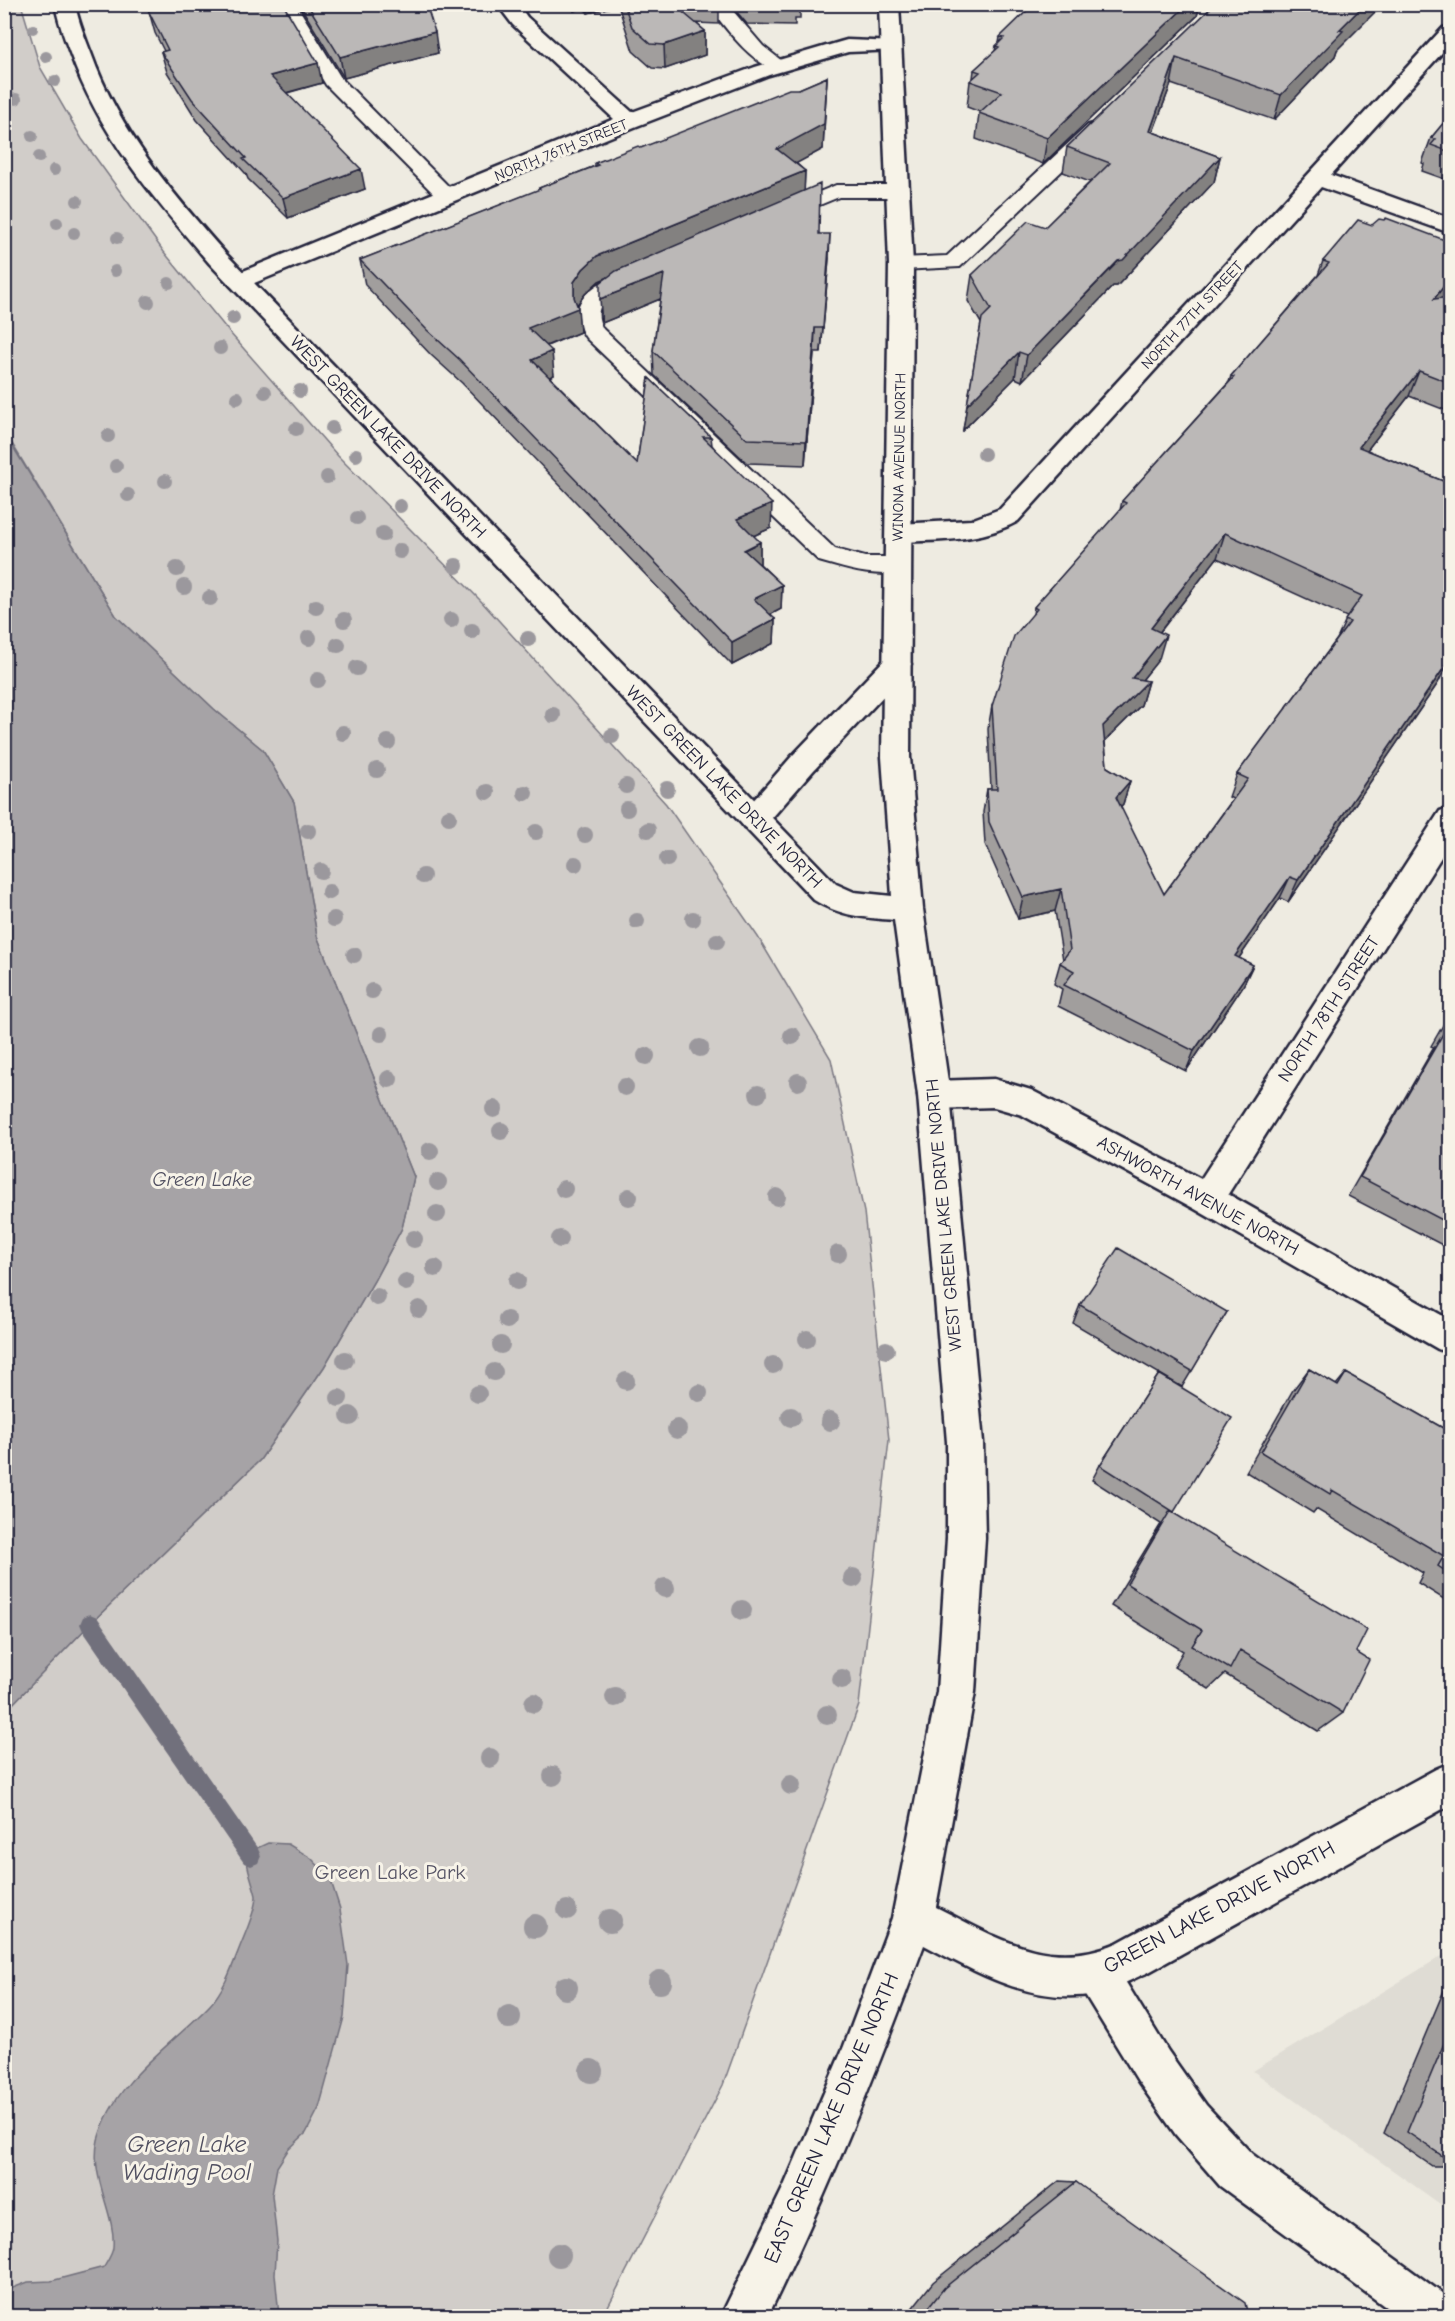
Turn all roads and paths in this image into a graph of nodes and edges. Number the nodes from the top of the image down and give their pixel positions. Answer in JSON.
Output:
{"nodes":[{"id":1,"x":65,"y":4,"type":"edge"},
{"id":2,"x":286,"y":4,"type":"edge"},
{"id":3,"x":507,"y":4,"type":"edge"},
{"id":4,"x":717,"y":4,"type":"edge"},
{"id":5,"x":889,"y":4,"type":"edge"},
{"id":6,"x":1450,"y":32,"type":"edge"},
{"id":7,"x":890,"y":46,"type":"junction"},
{"id":8,"x":777,"y":65,"type":"junction"},
{"id":9,"x":1106,"y":118,"type":"edge"},
{"id":10,"x":629,"y":121,"type":"junction"},
{"id":11,"x":1318,"y":178,"type":"junction"},
{"id":12,"x":896,"y":191,"type":"junction"},
{"id":13,"x":447,"y":196,"type":"junction"},
{"id":14,"x":760,"y":224,"type":"edge"},
{"id":15,"x":1450,"y":226,"type":"edge"},
{"id":16,"x":901,"y":264,"type":"junction"},
{"id":17,"x":651,"y":270,"type":"edge"},
{"id":18,"x":239,"y":281,"type":"junction"},
{"id":19,"x":899,"y":533,"type":"junction"},
{"id":20,"x":898,"y":565,"type":"junction"},
{"id":21,"x":897,"y":664,"type":"junction"},
{"id":22,"x":754,"y":819,"type":"junction"},
{"id":23,"x":1450,"y":819,"type":"edge"},
{"id":24,"x":908,"y":909,"type":"junction"},
{"id":25,"x":934,"y":1095,"type":"junction"},
{"id":26,"x":1207,"y":1199,"type":"junction"},
{"id":27,"x":1450,"y":1338,"type":"edge"},
{"id":28,"x":1450,"y":1783,"type":"edge"},
{"id":29,"x":913,"y":1918,"type":"junction"},
{"id":30,"x":1096,"y":1973,"type":"junction"},
{"id":31,"x":744,"y":2316,"type":"edge"},
{"id":32,"x":1435,"y":2316,"type":"edge"}],
"edges":[{"from":1,"to":18,"type":"street","name":"WEST GREEN LAKE DRIVE NORTH"},
{"from":2,"to":13,"type":"lane"},
{"from":3,"to":10,"type":"street"},
{"from":4,"to":8,"type":"lane"},
{"from":5,"to":7,"type":"street","name":"WINONA AVENUE NORTH"},
{"from":6,"to":11,"type":"street","name":"NORTH 77TH STREET"},
{"from":7,"to":8,"type":"street","name":"NORTH 76TH STREET"},
{"from":7,"to":12,"type":"street","name":"WINONA AVENUE NORTH"},
{"from":8,"to":10,"type":"street","name":"NORTH 76TH STREET"},
{"from":9,"to":16,"type":"lane"},
{"from":10,"to":13,"type":"street","name":"NORTH 76TH STREET"},
{"from":11,"to":15,"type":"street"},
{"from":11,"to":19,"type":"street","name":"NORTH 77TH STREET"},
{"from":12,"to":14,"type":"lane"},
{"from":12,"to":16,"type":"street","name":"WINONA AVENUE NORTH"},
{"from":13,"to":18,"type":"street","name":"NORTH 76TH STREET"},
{"from":16,"to":19,"type":"street","name":"WINONA AVENUE NORTH"},
{"from":17,"to":20,"type":"lane"},
{"from":18,"to":22,"type":"street","name":"WEST GREEN LAKE DRIVE NORTH"},
{"from":19,"to":20,"type":"street","name":"WINONA AVENUE NORTH"},
{"from":20,"to":21,"type":"street","name":"WINONA AVENUE NORTH"},
{"from":21,"to":22,"type":"street"},
{"from":21,"to":24,"type":"street","name":"WINONA AVENUE NORTH"},
{"from":22,"to":24,"type":"street","name":"WEST GREEN LAKE DRIVE NORTH"},
{"from":23,"to":26,"type":"street","name":"NORTH 78TH STREET"},
{"from":24,"to":25,"type":"street","name":"WEST GREEN LAKE DRIVE NORTH"},
{"from":25,"to":26,"type":"street","name":"ASHWORTH AVENUE NORTH"},
{"from":25,"to":29,"type":"street","name":"WEST GREEN LAKE DRIVE NORTH"},
{"from":26,"to":27,"type":"street","name":"ASHWORTH AVENUE NORTH"},
{"from":28,"to":30,"type":"street","name":"GREEN LAKE DRIVE NORTH"},
{"from":29,"to":30,"type":"street","name":"GREEN LAKE DRIVE NORTH"},
{"from":29,"to":31,"type":"street","name":"EAST GREEN LAKE DRIVE NORTH"},
{"from":30,"to":32,"type":"street"}]}
